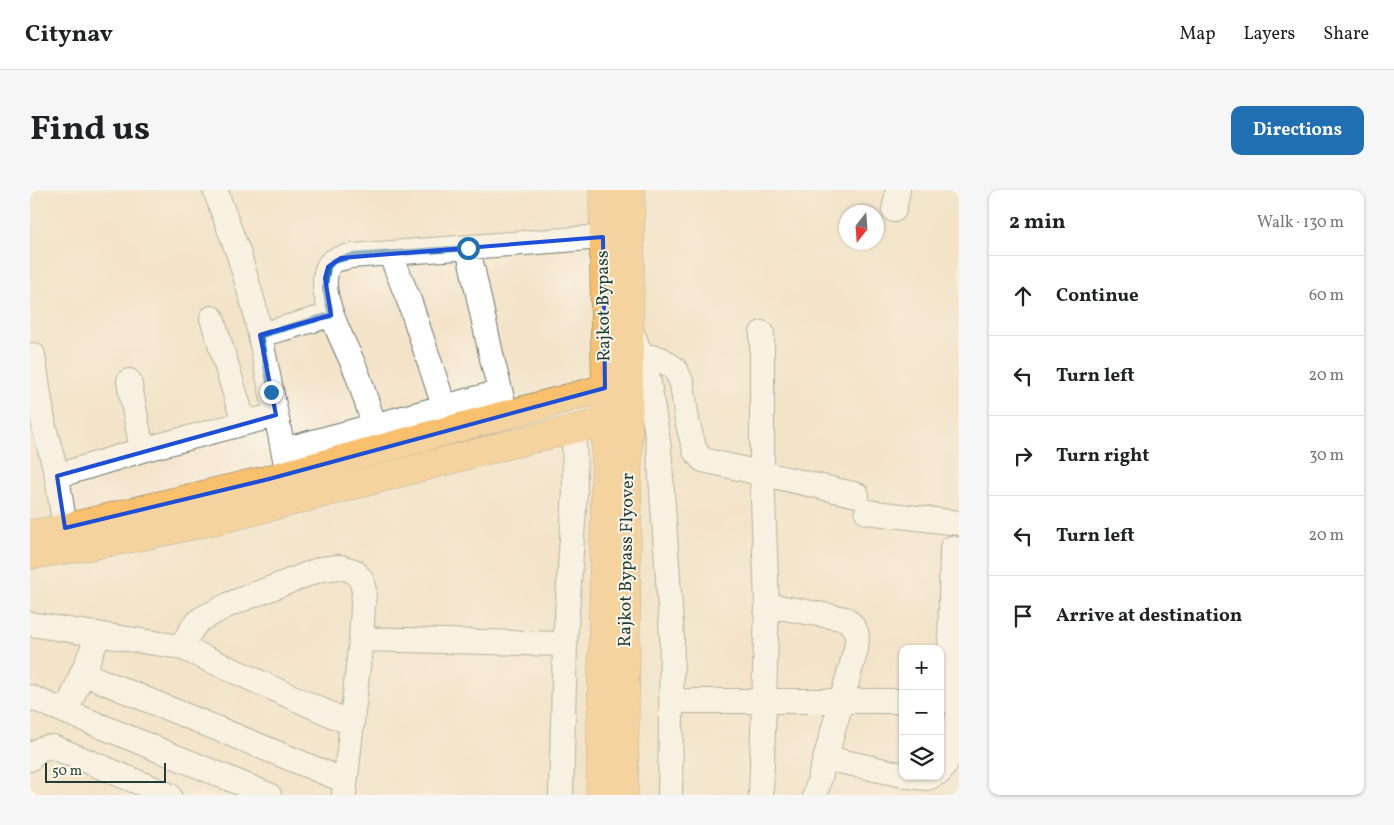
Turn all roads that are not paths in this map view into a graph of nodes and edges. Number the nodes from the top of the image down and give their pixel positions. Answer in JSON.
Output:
{"nodes":[{"id":1,"x":215,"y":190,"type":"edge"},
{"id":2,"x":603,"y":190,"type":"edge"},
{"id":3,"x":631,"y":190,"type":"edge"},
{"id":4,"x":603,"y":237,"type":"junction"},
{"id":5,"x":468,"y":248,"type":"junction"},
{"id":6,"x":390,"y":254,"type":"junction"},
{"id":7,"x":331,"y":315,"type":"junction"},
{"id":8,"x":212,"y":318,"type":"dead end"},
{"id":9,"x":630,"y":325,"type":"junction"},
{"id":10,"x":762,"y":333,"type":"dead end"},
{"id":11,"x":260,"y":335,"type":"junction"},
{"id":12,"x":32,"y":355,"type":"dead end"},
{"id":13,"x":641,"y":355,"type":"junction"},
{"id":14,"x":129,"y":381,"type":"dead end"},
{"id":15,"x":605,"y":388,"type":"junction"},
{"id":16,"x":504,"y":403,"type":"junction"},
{"id":17,"x":444,"y":406,"type":"junction"},
{"id":18,"x":276,"y":414,"type":"junction"},
{"id":19,"x":244,"y":423,"type":"junction"},
{"id":20,"x":617,"y":423,"type":"junction"},
{"id":21,"x":374,"y":424,"type":"junction"},
{"id":22,"x":574,"y":429,"type":"junction"},
{"id":23,"x":142,"y":450,"type":"junction"},
{"id":24,"x":286,"y":462,"type":"junction"},
{"id":25,"x":762,"y":473,"type":"junction"},
{"id":26,"x":57,"y":476,"type":"junction"},
{"id":27,"x":959,"y":523,"type":"edge"},
{"id":28,"x":65,"y":528,"type":"junction"},
{"id":29,"x":30,"y":534,"type":"edge"},
{"id":30,"x":952,"y":548,"type":"dead end"},
{"id":31,"x":30,"y":556,"type":"edge"},
{"id":32,"x":767,"y":605,"type":"junction"},
{"id":33,"x":30,"y":624,"type":"edge"},
{"id":34,"x":98,"y":634,"type":"junction"},
{"id":35,"x":360,"y":639,"type":"junction"},
{"id":36,"x":565,"y":644,"type":"junction"},
{"id":37,"x":181,"y":647,"type":"junction"},
{"id":38,"x":82,"y":673,"type":"junction"},
{"id":39,"x":30,"y":697,"type":"edge"},
{"id":40,"x":764,"y":701,"type":"junction"},
{"id":41,"x":841,"y":701,"type":"junction"},
{"id":42,"x":899,"y":701,"type":"edge"},
{"id":43,"x":671,"y":702,"type":"junction"},
{"id":44,"x":952,"y":703,"type":"edge"},
{"id":45,"x":66,"y":712,"type":"junction"},
{"id":46,"x":30,"y":714,"type":"edge"},
{"id":47,"x":352,"y":724,"type":"junction"},
{"id":48,"x":826,"y":758,"type":"junction"},
{"id":49,"x":30,"y":759,"type":"edge"},
{"id":50,"x":944,"y":766,"type":"edge"},
{"id":51,"x":899,"y":774,"type":"edge"},
{"id":52,"x":344,"y":788,"type":"edge"},
{"id":53,"x":168,"y":795,"type":"edge"},
{"id":54,"x":228,"y":795,"type":"edge"},
{"id":55,"x":269,"y":795,"type":"edge"},
{"id":56,"x":561,"y":795,"type":"edge"},
{"id":57,"x":600,"y":795,"type":"edge"},
{"id":58,"x":624,"y":795,"type":"edge"},
{"id":59,"x":670,"y":795,"type":"edge"},
{"id":60,"x":761,"y":795,"type":"edge"},
{"id":61,"x":815,"y":795,"type":"edge"}],
"edges":[{"from":1,"to":11,"type":"street"},
{"from":2,"to":4,"type":"main road","name":"Rajkot Bypass"},
{"from":3,"to":9,"type":"main road","name":"Rajkot Bypass"},
{"from":4,"to":5,"type":"street"},
{"from":4,"to":15,"type":"main road","name":"Rajkot Bypass"},
{"from":5,"to":6,"type":"street"},
{"from":5,"to":16,"type":"street"},
{"from":6,"to":7,"type":"street"},
{"from":6,"to":17,"type":"street"},
{"from":7,"to":11,"type":"street"},
{"from":7,"to":21,"type":"street"},
{"from":8,"to":19,"type":"street"},
{"from":9,"to":13,"type":"street"},
{"from":9,"to":20,"type":"main road","name":"Rajkot Bypass Flyover"},
{"from":10,"to":25,"type":"street"},
{"from":11,"to":18,"type":"street"},
{"from":12,"to":26,"type":"street"},
{"from":13,"to":25,"type":"street"},
{"from":13,"to":43,"type":"street"},
{"from":14,"to":23,"type":"street"},
{"from":15,"to":16,"type":"main road"},
{"from":15,"to":20,"type":"main road","name":"Rajkot Bypass"},
{"from":16,"to":17,"type":"street"},
{"from":16,"to":24,"type":"main road"},
{"from":17,"to":21,"type":"street"},
{"from":18,"to":19,"type":"street"},
{"from":18,"to":24,"type":"street"},
{"from":19,"to":23,"type":"street"},
{"from":20,"to":22,"type":"main road"},
{"from":20,"to":57,"type":"main road","name":"Rajkot Bypass Flyover"},
{"from":20,"to":58,"type":"main road","name":"Rajkot Bypass Flyover"},
{"from":21,"to":24,"type":"street"},
{"from":22,"to":31,"type":"main road"},
{"from":22,"to":36,"type":"street"},
{"from":23,"to":26,"type":"street"},
{"from":24,"to":28,"type":"main road"},
{"from":25,"to":27,"type":"street"},
{"from":25,"to":32,"type":"street"},
{"from":26,"to":28,"type":"street"},
{"from":28,"to":29,"type":"main road"},
{"from":30,"to":44,"type":"street"},
{"from":32,"to":40,"type":"street"},
{"from":32,"to":41,"type":"street"},
{"from":33,"to":34,"type":"street"},
{"from":34,"to":37,"type":"street"},
{"from":34,"to":38,"type":"street"},
{"from":35,"to":36,"type":"street"},
{"from":35,"to":37,"type":"street"},
{"from":35,"to":47,"type":"street"},
{"from":36,"to":56,"type":"street"},
{"from":37,"to":47,"type":"street"},
{"from":38,"to":45,"type":"street"},
{"from":38,"to":52,"type":"street"},
{"from":39,"to":45,"type":"street"},
{"from":40,"to":41,"type":"street"},
{"from":40,"to":43,"type":"street"},
{"from":40,"to":60,"type":"street"},
{"from":41,"to":42,"type":"street"},
{"from":41,"to":48,"type":"street"},
{"from":43,"to":59,"type":"street"},
{"from":44,"to":50,"type":"street"},
{"from":45,"to":55,"type":"street"},
{"from":46,"to":54,"type":"street"},
{"from":47,"to":52,"type":"street"},
{"from":48,"to":51,"type":"street"},
{"from":48,"to":61,"type":"street"},
{"from":49,"to":53,"type":"street"}]}
